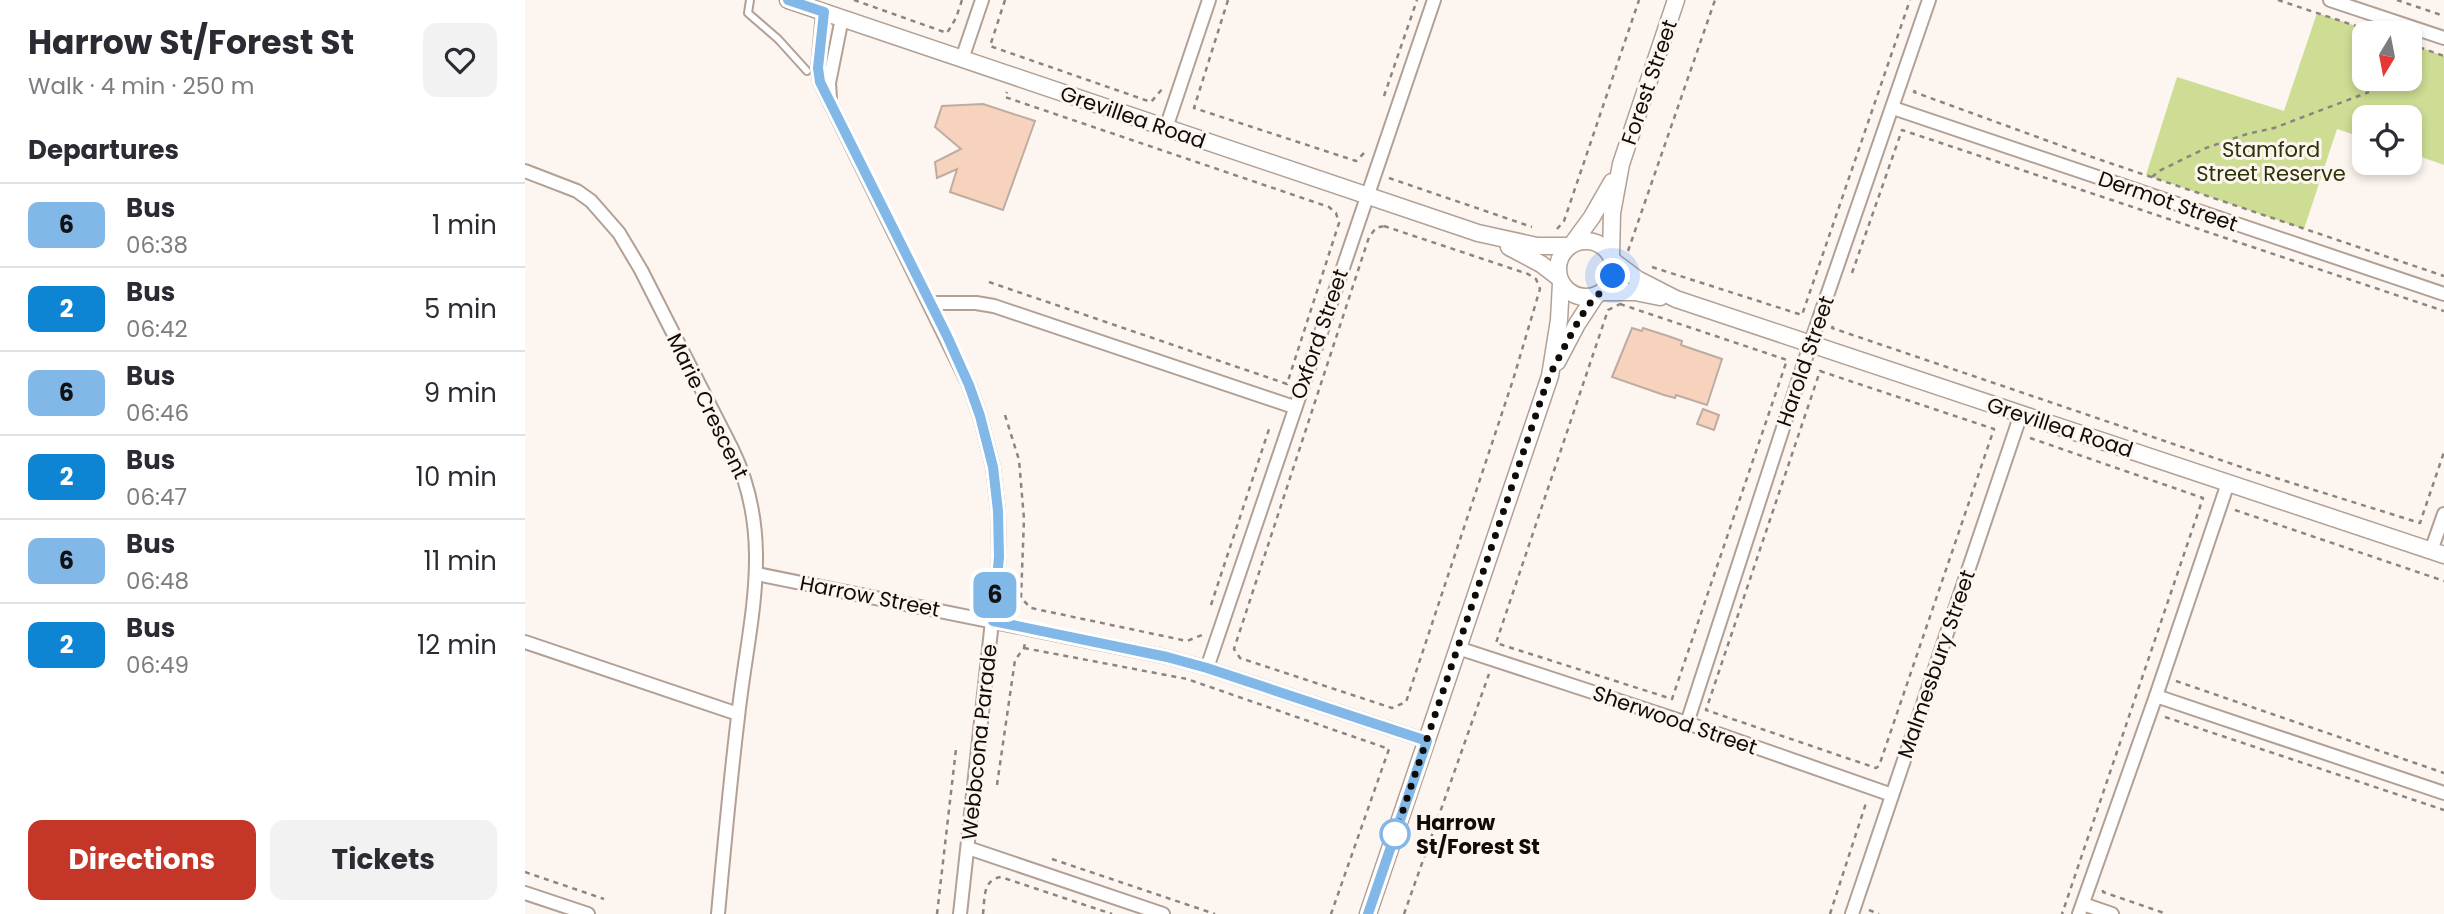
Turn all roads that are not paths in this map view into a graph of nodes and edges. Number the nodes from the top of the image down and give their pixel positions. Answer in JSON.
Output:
{"nodes":[{"id":1,"x":750,"y":0,"type":"edge"},
{"id":2,"x":788,"y":0,"type":"edge"},
{"id":3,"x":982,"y":0,"type":"edge"},
{"id":4,"x":1209,"y":0,"type":"edge"},
{"id":5,"x":1434,"y":0,"type":"edge"},
{"id":6,"x":1676,"y":0,"type":"edge"},
{"id":7,"x":1929,"y":0,"type":"edge"},
{"id":8,"x":2330,"y":0,"type":"edge"},
{"id":9,"x":824,"y":12,"type":"junction"},
{"id":10,"x":842,"y":18,"type":"junction"},
{"id":11,"x":2444,"y":38,"type":"edge"},
{"id":12,"x":962,"y":59,"type":"junction"},
{"id":13,"x":807,"y":71,"type":"dead end"},
{"id":14,"x":831,"y":102,"type":"junction"},
{"id":15,"x":1893,"y":108,"type":"junction"},
{"id":16,"x":1166,"y":128,"type":"junction"},
{"id":17,"x":1621,"y":164,"type":"junction"},
{"id":18,"x":525,"y":171,"type":"edge"},
{"id":19,"x":1366,"y":196,"type":"junction"},
{"id":20,"x":1478,"y":233,"type":"junction"},
{"id":21,"x":1571,"y":245,"type":"junction"},
{"id":22,"x":1612,"y":258,"type":"junction"},
{"id":23,"x":1560,"y":280,"type":"junction"},
{"id":24,"x":1599,"y":294,"type":"junction"},
{"id":25,"x":2444,"y":294,"type":"edge"},
{"id":26,"x":1676,"y":299,"type":"junction"},
{"id":27,"x":929,"y":303,"type":"junction"},
{"id":28,"x":1810,"y":345,"type":"junction"},
{"id":29,"x":1549,"y":376,"type":"junction"},
{"id":30,"x":1294,"y":407,"type":"junction"},
{"id":31,"x":2021,"y":414,"type":"junction"},
{"id":32,"x":2228,"y":483,"type":"junction"},
{"id":33,"x":2444,"y":514,"type":"edge"},
{"id":34,"x":2438,"y":553,"type":"edge"},
{"id":35,"x":757,"y":574,"type":"junction"},
{"id":36,"x":993,"y":621,"type":"junction"},
{"id":37,"x":525,"y":642,"type":"edge"},
{"id":38,"x":1458,"y":648,"type":"junction"},
{"id":39,"x":1207,"y":668,"type":"junction"},
{"id":40,"x":2157,"y":696,"type":"junction"},
{"id":41,"x":738,"y":714,"type":"junction"},
{"id":42,"x":1687,"y":723,"type":"junction"},
{"id":43,"x":1427,"y":741,"type":"junction"},
{"id":44,"x":2444,"y":793,"type":"edge"},
{"id":45,"x":1892,"y":795,"type":"junction"},
{"id":46,"x":968,"y":848,"type":"junction"},
{"id":47,"x":525,"y":893,"type":"edge"},
{"id":48,"x":2081,"y":909,"type":"edge"},
{"id":49,"x":588,"y":914,"type":"edge"},
{"id":50,"x":717,"y":914,"type":"edge"},
{"id":51,"x":960,"y":914,"type":"edge"},
{"id":52,"x":1163,"y":914,"type":"edge"},
{"id":53,"x":1368,"y":914,"type":"edge"},
{"id":54,"x":1852,"y":914,"type":"edge"},
{"id":55,"x":2112,"y":914,"type":"edge"}],
"edges":[{"from":1,"to":13,"type":"lane"},
{"from":2,"to":9,"type":"street","name":"Grevillea Road"},
{"from":3,"to":12,"type":"street"},
{"from":4,"to":16,"type":"street"},
{"from":5,"to":19,"type":"street","name":"Oxford Street"},
{"from":6,"to":17,"type":"street","name":"Forest Street"},
{"from":7,"to":15,"type":"street","name":"Harold Street"},
{"from":8,"to":11,"type":"street"},
{"from":9,"to":10,"type":"street","name":"Grevillea Road"},
{"from":9,"to":14,"type":"street","name":"Webbcona Parade"},
{"from":10,"to":12,"type":"street","name":"Grevillea Road"},
{"from":10,"to":14,"type":"street","name":"Webbcona Parade"},
{"from":12,"to":16,"type":"street","name":"Grevillea Road"},
{"from":14,"to":27,"type":"street","name":"Webbcona Parade"},
{"from":15,"to":25,"type":"street","name":"Dermot Street"},
{"from":15,"to":28,"type":"street","name":"Harold Street"},
{"from":16,"to":19,"type":"street","name":"Grevillea Road"},
{"from":17,"to":21,"type":"street","name":"Forest Street"},
{"from":17,"to":22,"type":"street","name":"Forest Street"},
{"from":18,"to":35,"type":"street","name":"Marie Crescent"},
{"from":19,"to":20,"type":"street","name":"Grevillea Road"},
{"from":19,"to":30,"type":"street","name":"Oxford Street"},
{"from":20,"to":21,"type":"street","name":"Grevillea Road"},
{"from":20,"to":23,"type":"street","name":"Grevillea Road"},
{"from":21,"to":22,"type":"street","name":"Grevillea Road"},
{"from":21,"to":23,"type":"street"},
{"from":22,"to":24,"type":"street"},
{"from":22,"to":26,"type":"street","name":"Grevillea Road"},
{"from":23,"to":24,"type":"street","name":"Grevillea Road"},
{"from":23,"to":29,"type":"street"},
{"from":24,"to":26,"type":"street","name":"Grevillea Road"},
{"from":24,"to":29,"type":"street"},
{"from":26,"to":28,"type":"street","name":"Grevillea Road"},
{"from":27,"to":30,"type":"street"},
{"from":27,"to":36,"type":"street","name":"Webbcona Parade"},
{"from":28,"to":31,"type":"street","name":"Grevillea Road"},
{"from":28,"to":42,"type":"street","name":"Harold Street"},
{"from":29,"to":38,"type":"street"},
{"from":30,"to":39,"type":"street","name":"Oxford Street"},
{"from":31,"to":32,"type":"street","name":"Grevillea Road"},
{"from":31,"to":45,"type":"street","name":"Malmesbury Street"},
{"from":32,"to":34,"type":"street","name":"Grevillea Road"},
{"from":32,"to":40,"type":"street"},
{"from":33,"to":34,"type":"street"},
{"from":35,"to":36,"type":"street","name":"Harrow Street"},
{"from":35,"to":41,"type":"street","name":"Marie Crescent"},
{"from":36,"to":39,"type":"street","name":"Harrow Street"},
{"from":36,"to":46,"type":"street","name":"Webbcona Parade"},
{"from":37,"to":41,"type":"street"},
{"from":38,"to":42,"type":"street","name":"Sherwood Street"},
{"from":38,"to":43,"type":"street"},
{"from":39,"to":43,"type":"street","name":"Harrow Street"},
{"from":40,"to":44,"type":"street"},
{"from":40,"to":48,"type":"street"},
{"from":41,"to":50,"type":"street","name":"Marie Crescent"},
{"from":42,"to":45,"type":"street","name":"Sherwood Street"},
{"from":43,"to":53,"type":"street"},
{"from":45,"to":54,"type":"street","name":"Malmesbury Street"},
{"from":46,"to":51,"type":"street","name":"Webbcona Parade"},
{"from":46,"to":52,"type":"street"},
{"from":47,"to":49,"type":"street"},
{"from":48,"to":55,"type":"street"}]}
